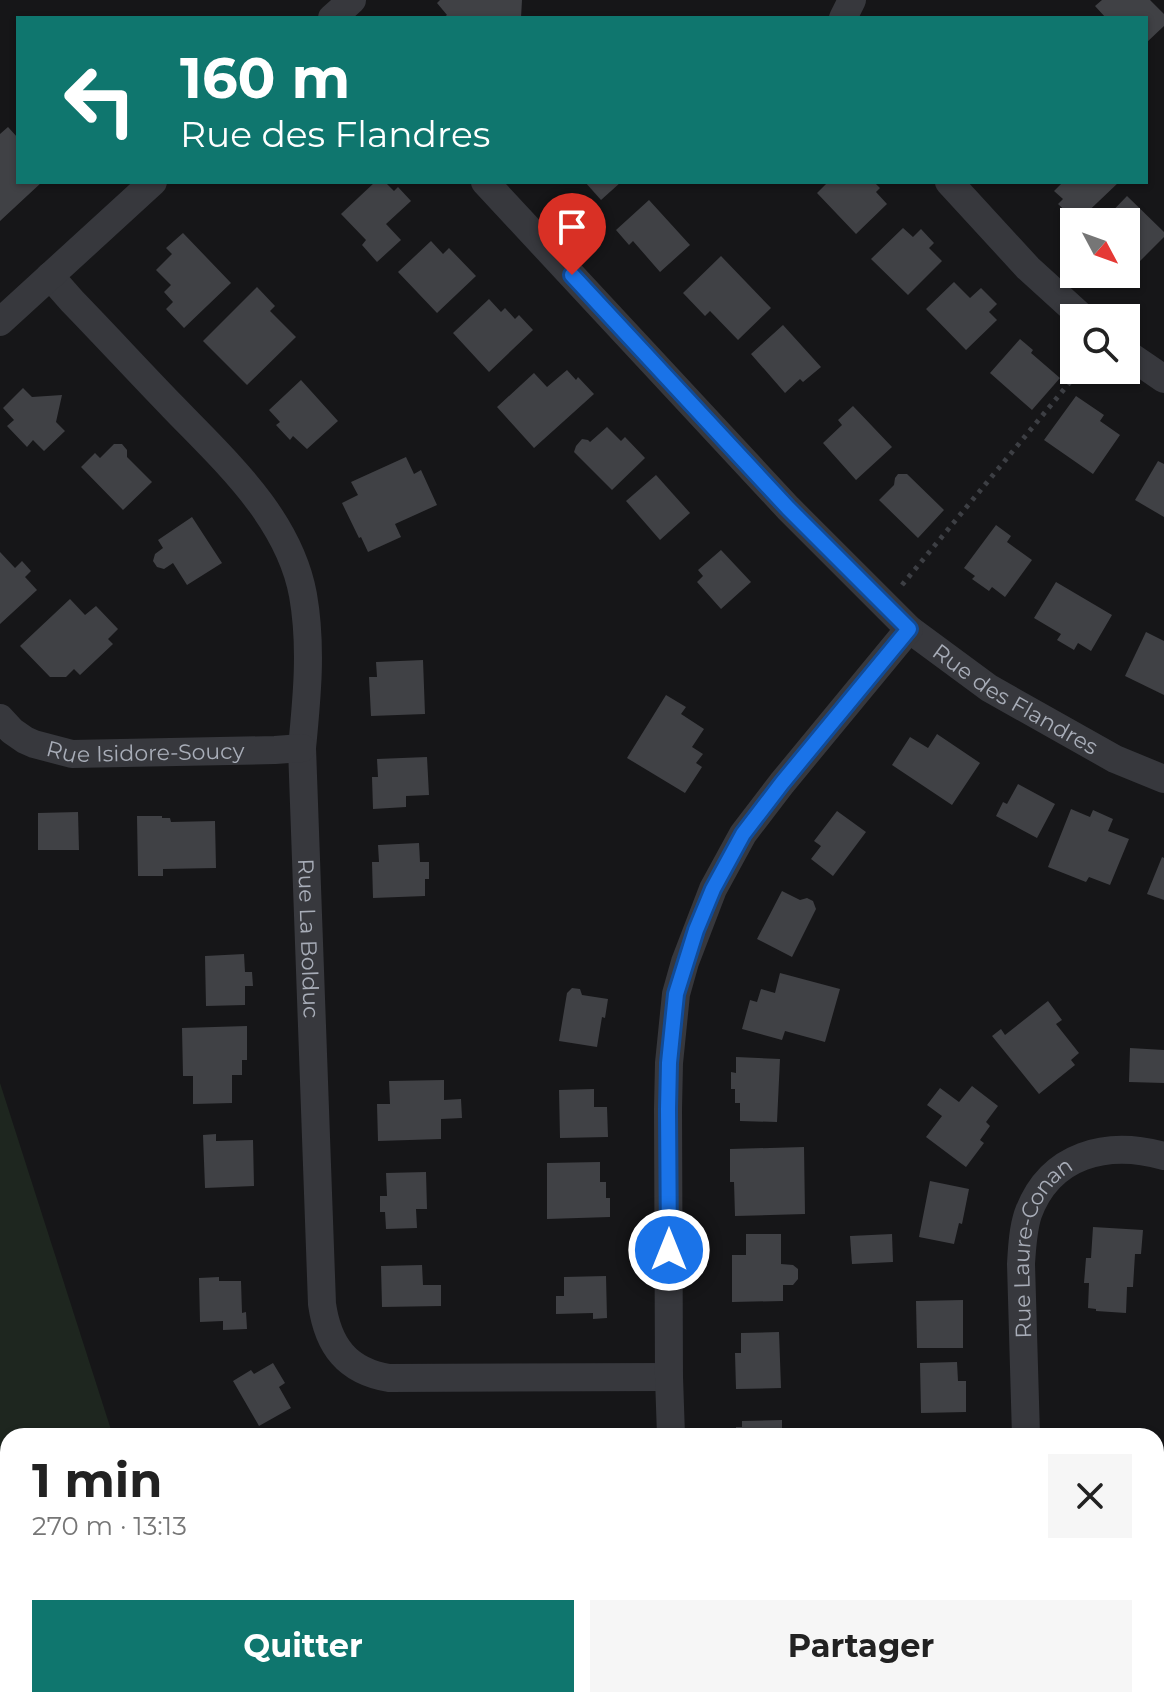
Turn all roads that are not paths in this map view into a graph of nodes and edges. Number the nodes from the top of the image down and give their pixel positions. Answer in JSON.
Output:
{"nodes":[{"id":1,"x":317,"y":0,"type":"edge"},
{"id":2,"x":352,"y":0,"type":"edge"},
{"id":3,"x":330,"y":16,"type":"edge"},
{"id":4,"x":334,"y":16,"type":"edge"},
{"id":5,"x":151,"y":184,"type":"edge"},
{"id":6,"x":487,"y":184,"type":"edge"},
{"id":7,"x":951,"y":184,"type":"edge"},
{"id":8,"x":50,"y":276,"type":"junction"},
{"id":9,"x":1068,"y":304,"type":"edge"},
{"id":10,"x":0,"y":322,"type":"edge"},
{"id":11,"x":1140,"y":363,"type":"edge"},
{"id":12,"x":1164,"y":379,"type":"edge"},
{"id":13,"x":909,"y":629,"type":"junction"},
{"id":14,"x":0,"y":718,"type":"edge"},
{"id":15,"x":302,"y":748,"type":"junction"},
{"id":16,"x":1164,"y":779,"type":"edge"},
{"id":17,"x":1164,"y":1156,"type":"edge"},
{"id":18,"x":669,"y":1377,"type":"junction"},
{"id":19,"x":671,"y":1428,"type":"edge"},
{"id":20,"x":1026,"y":1428,"type":"edge"}],
"edges":[{"from":1,"to":3,"type":"street"},
{"from":2,"to":4,"type":"street"},
{"from":5,"to":8,"type":"street"},
{"from":6,"to":13,"type":"street","name":"Rue des Flandres"},
{"from":7,"to":9,"type":"street"},
{"from":8,"to":10,"type":"street"},
{"from":8,"to":15,"type":"street","name":"Rue La Bolduc"},
{"from":11,"to":12,"type":"street"},
{"from":13,"to":16,"type":"street","name":"Rue des Flandres"},
{"from":13,"to":18,"type":"street"},
{"from":14,"to":15,"type":"street","name":"Rue Isidore-Soucy"},
{"from":15,"to":18,"type":"street","name":"Rue La Bolduc"},
{"from":17,"to":20,"type":"street","name":"Rue Laure-Conan"},
{"from":18,"to":19,"type":"street"}]}
